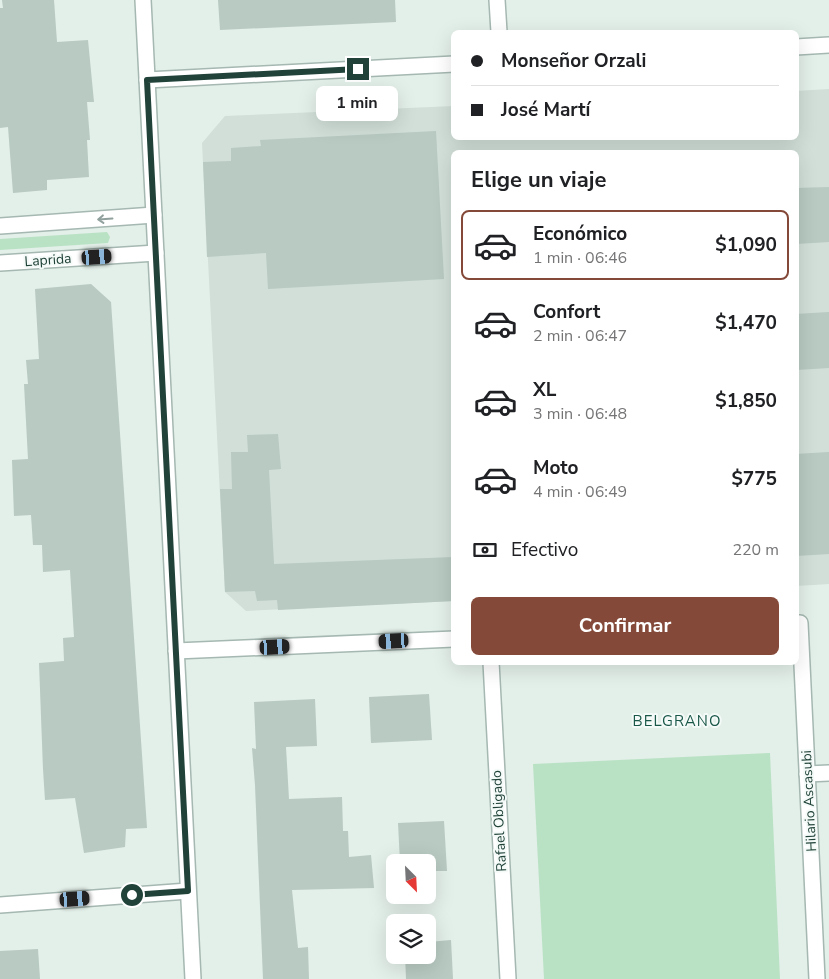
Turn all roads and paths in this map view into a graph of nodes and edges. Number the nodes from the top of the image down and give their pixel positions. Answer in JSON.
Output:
{"nodes":[{"id":1,"x":143,"y":0,"type":"edge"},
{"id":2,"x":497,"y":0,"type":"edge"},
{"id":3,"x":499,"y":30,"type":"edge"},
{"id":4,"x":829,"y":45,"type":"edge"},
{"id":5,"x":799,"y":47,"type":"edge"},
{"id":6,"x":451,"y":64,"type":"edge"},
{"id":7,"x":147,"y":80,"type":"junction"},
{"id":8,"x":154,"y":215,"type":"junction"},
{"id":9,"x":0,"y":226,"type":"edge"},
{"id":10,"x":156,"y":253,"type":"junction"},
{"id":11,"x":0,"y":263,"type":"edge"},
{"id":12,"x":451,"y":638,"type":"edge"},
{"id":13,"x":799,"y":640,"type":"edge"},
{"id":14,"x":176,"y":651,"type":"junction"},
{"id":15,"x":491,"y":665,"type":"edge"},
{"id":16,"x":829,"y":773,"type":"edge"},
{"id":17,"x":807,"y":774,"type":"junction"},
{"id":18,"x":188,"y":891,"type":"junction"},
{"id":19,"x":0,"y":905,"type":"edge"},
{"id":20,"x":193,"y":979,"type":"edge"},
{"id":21,"x":508,"y":979,"type":"edge"},
{"id":22,"x":818,"y":979,"type":"edge"}],
"edges":[{"from":1,"to":7,"type":"street"},
{"from":2,"to":3,"type":"street"},
{"from":4,"to":5,"type":"street"},
{"from":6,"to":7,"type":"street"},
{"from":7,"to":8,"type":"street"},
{"from":8,"to":9,"type":"street","one_way":true},
{"from":8,"to":10,"type":"street"},
{"from":10,"to":11,"type":"street","name":"Laprida"},
{"from":10,"to":14,"type":"street"},
{"from":12,"to":14,"type":"street"},
{"from":13,"to":17,"type":"street","name":"Hilario Ascasubi"},
{"from":14,"to":18,"type":"street"},
{"from":15,"to":21,"type":"street","name":"Rafael Obligado"},
{"from":16,"to":17,"type":"street"},
{"from":17,"to":22,"type":"street","name":"Hilario Ascasubi"},
{"from":18,"to":19,"type":"street"},
{"from":18,"to":20,"type":"street"}]}
